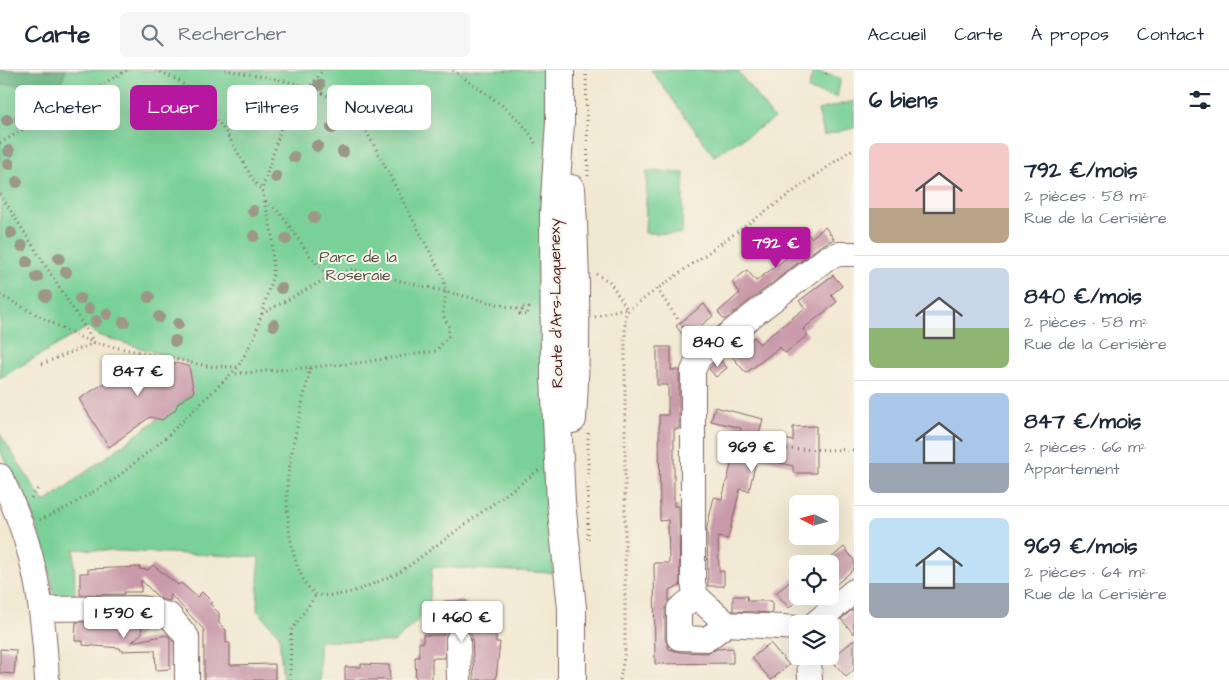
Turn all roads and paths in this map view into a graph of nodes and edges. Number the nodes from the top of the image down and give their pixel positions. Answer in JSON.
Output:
{"nodes":[{"id":1,"x":127,"y":70,"type":"edge"},
{"id":2,"x":156,"y":70,"type":"edge"},
{"id":3,"x":225,"y":70,"type":"edge"},
{"id":4,"x":323,"y":70,"type":"edge"},
{"id":5,"x":452,"y":70,"type":"edge"},
{"id":6,"x":560,"y":70,"type":"edge"},
{"id":7,"x":569,"y":70,"type":"edge"},
{"id":8,"x":298,"y":85,"type":"edge"},
{"id":9,"x":310,"y":85,"type":"edge"},
{"id":10,"x":317,"y":92,"type":"edge"},
{"id":11,"x":280,"y":130,"type":"edge"},
{"id":12,"x":0,"y":143,"type":"edge"},
{"id":13,"x":537,"y":147,"type":"dead end"},
{"id":14,"x":854,"y":148,"type":"edge"},
{"id":15,"x":262,"y":190,"type":"junction"},
{"id":16,"x":0,"y":194,"type":"edge"},
{"id":17,"x":266,"y":201,"type":"junction"},
{"id":18,"x":854,"y":254,"type":"edge"},
{"id":19,"x":329,"y":277,"type":"junction"},
{"id":20,"x":657,"y":289,"type":"junction"},
{"id":21,"x":446,"y":291,"type":"junction"},
{"id":22,"x":0,"y":295,"type":"edge"},
{"id":23,"x":522,"y":310,"type":"dead end"},
{"id":24,"x":628,"y":310,"type":"junction"},
{"id":25,"x":262,"y":314,"type":"junction"},
{"id":26,"x":588,"y":317,"type":"dead end"},
{"id":27,"x":95,"y":343,"type":"junction"},
{"id":28,"x":702,"y":355,"type":"junction"},
{"id":29,"x":42,"y":364,"type":"dead end"},
{"id":30,"x":238,"y":368,"type":"junction"},
{"id":31,"x":310,"y":368,"type":"junction"},
{"id":32,"x":233,"y":374,"type":"junction"},
{"id":33,"x":588,"y":426,"type":"dead end"},
{"id":34,"x":778,"y":449,"type":"dead end"},
{"id":35,"x":854,"y":450,"type":"edge"},
{"id":36,"x":540,"y":468,"type":"dead end"},
{"id":37,"x":0,"y":476,"type":"edge"},
{"id":38,"x":32,"y":523,"type":"dead end"},
{"id":39,"x":577,"y":539,"type":"junction"},
{"id":40,"x":854,"y":591,"type":"edge"},
{"id":41,"x":316,"y":594,"type":"junction"},
{"id":42,"x":696,"y":596,"type":"junction"},
{"id":43,"x":42,"y":609,"type":"junction"},
{"id":44,"x":825,"y":615,"type":"edge"},
{"id":45,"x":727,"y":624,"type":"junction"},
{"id":46,"x":789,"y":627,"type":"edge"},
{"id":47,"x":458,"y":640,"type":"dead end"},
{"id":48,"x":809,"y":665,"type":"edge"},
{"id":49,"x":47,"y":680,"type":"edge"},
{"id":50,"x":187,"y":680,"type":"edge"},
{"id":51,"x":290,"y":680,"type":"edge"},
{"id":52,"x":458,"y":680,"type":"edge"},
{"id":53,"x":572,"y":680,"type":"edge"},
{"id":54,"x":620,"y":680,"type":"edge"},
{"id":55,"x":810,"y":680,"type":"edge"}],
"edges":[{"from":1,"to":12,"type":"path"},
{"from":2,"to":15,"type":"path"},
{"from":3,"to":8,"type":"path"},
{"from":4,"to":9,"type":"path"},
{"from":5,"to":13,"type":"path"},
{"from":6,"to":39,"type":"main road","name":"Route d'Ars-Laquenexy"},
{"from":7,"to":39,"type":"main road","name":"Route d'Ars-Laquenexy"},
{"from":10,"to":21,"type":"path"},
{"from":11,"to":15,"type":"path"},
{"from":14,"to":20,"type":"path"},
{"from":15,"to":17,"type":"path"},
{"from":16,"to":27,"type":"path"},
{"from":17,"to":19,"type":"path"},
{"from":17,"to":25,"type":"path"},
{"from":18,"to":28,"type":"street"},
{"from":19,"to":21,"type":"path"},
{"from":19,"to":25,"type":"path"},
{"from":20,"to":24,"type":"path"},
{"from":20,"to":28,"type":"path"},
{"from":21,"to":23,"type":"path"},
{"from":21,"to":31,"type":"path"},
{"from":22,"to":27,"type":"path"},
{"from":24,"to":26,"type":"path"},
{"from":24,"to":54,"type":"path"},
{"from":25,"to":30,"type":"path"},
{"from":27,"to":29,"type":"path"},
{"from":27,"to":30,"type":"path"},
{"from":28,"to":42,"type":"street"},
{"from":30,"to":32,"type":"path"},
{"from":31,"to":32,"type":"path"},
{"from":31,"to":41,"type":"path"},
{"from":32,"to":38,"type":"path"},
{"from":33,"to":39,"type":"path"},
{"from":34,"to":35,"type":"path"},
{"from":36,"to":41,"type":"path"},
{"from":37,"to":43,"type":"street"},
{"from":39,"to":53,"type":"main road","name":"Route d'Ars-Laquenexy"},
{"from":40,"to":44,"type":"street"},
{"from":41,"to":51,"type":"path"},
{"from":42,"to":45,"type":"street"},
{"from":42,"to":45,"type":"street"},
{"from":43,"to":49,"type":"street"},
{"from":43,"to":50,"type":"street"},
{"from":45,"to":46,"type":"street"},
{"from":47,"to":52,"type":"street"},
{"from":48,"to":55,"type":"street"}]}
